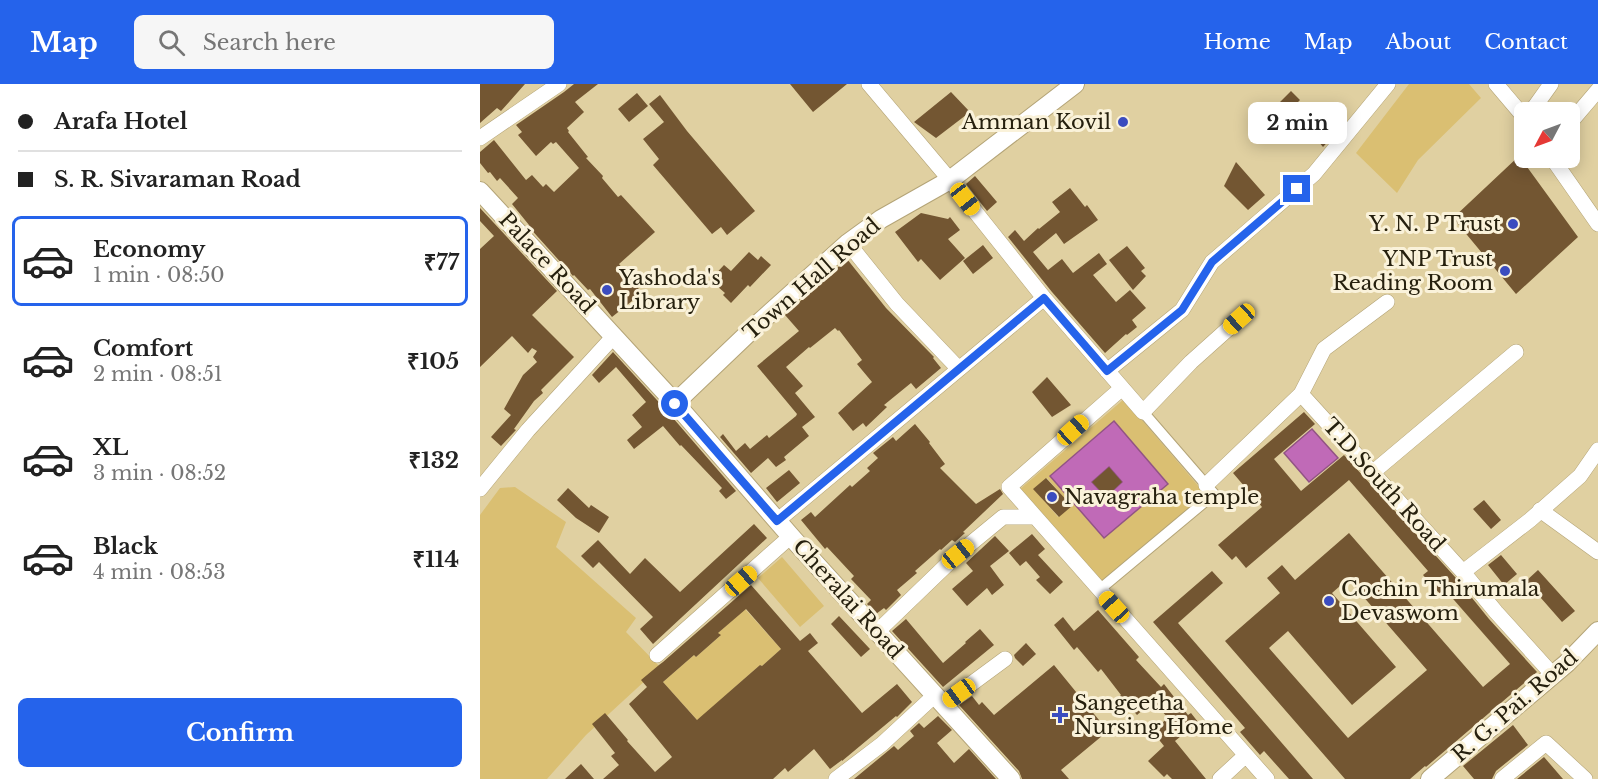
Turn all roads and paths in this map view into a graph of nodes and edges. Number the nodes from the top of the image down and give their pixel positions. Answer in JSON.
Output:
{"nodes":[{"id":1,"x":559,"y":84,"type":"edge"},
{"id":2,"x":869,"y":84,"type":"edge"},
{"id":3,"x":1075,"y":84,"type":"edge"},
{"id":4,"x":1388,"y":84,"type":"edge"},
{"id":5,"x":1496,"y":84,"type":"edge"},
{"id":6,"x":1551,"y":84,"type":"edge"},
{"id":7,"x":1598,"y":90,"type":"edge"},
{"id":8,"x":1538,"y":102,"type":"edge"},
{"id":9,"x":1514,"y":105,"type":"edge"},
{"id":10,"x":1580,"y":111,"type":"edge"},
{"id":11,"x":480,"y":138,"type":"edge"},
{"id":12,"x":1559,"y":168,"type":"edge"},
{"id":13,"x":950,"y":180,"type":"junction"},
{"id":14,"x":480,"y":190,"type":"edge"},
{"id":15,"x":1598,"y":224,"type":"edge"},
{"id":16,"x":848,"y":243,"type":"junction"},
{"id":17,"x":1044,"y":298,"type":"junction"},
{"id":18,"x":1387,"y":302,"type":"dead end"},
{"id":19,"x":1239,"y":319,"type":"dead end"},
{"id":20,"x":614,"y":336,"type":"junction"},
{"id":21,"x":1516,"y":352,"type":"dead end"},
{"id":22,"x":958,"y":368,"type":"junction"},
{"id":23,"x":1107,"y":371,"type":"junction"},
{"id":24,"x":1122,"y":388,"type":"junction"},
{"id":25,"x":1301,"y":394,"type":"junction"},
{"id":26,"x":675,"y":404,"type":"junction"},
{"id":27,"x":1143,"y":412,"type":"junction"},
{"id":28,"x":1598,"y":450,"type":"edge"},
{"id":29,"x":1372,"y":473,"type":"junction"},
{"id":30,"x":480,"y":489,"type":"edge"},
{"id":31,"x":1210,"y":490,"type":"junction"},
{"id":32,"x":1540,"y":510,"type":"junction"},
{"id":33,"x":1035,"y":517,"type":"junction"},
{"id":34,"x":777,"y":521,"type":"junction"},
{"id":35,"x":791,"y":537,"type":"junction"},
{"id":36,"x":1598,"y":552,"type":"edge"},
{"id":37,"x":1463,"y":572,"type":"junction"},
{"id":38,"x":1099,"y":590,"type":"junction"},
{"id":39,"x":878,"y":631,"type":"junction"},
{"id":40,"x":1598,"y":631,"type":"edge"},
{"id":41,"x":657,"y":655,"type":"dead end"},
{"id":42,"x":1005,"y":659,"type":"dead end"},
{"id":43,"x":1553,"y":675,"type":"junction"},
{"id":44,"x":939,"y":700,"type":"junction"},
{"id":45,"x":1246,"y":755,"type":"junction"},
{"id":46,"x":836,"y":779,"type":"edge"},
{"id":47,"x":1011,"y":779,"type":"edge"},
{"id":48,"x":1220,"y":779,"type":"edge"},
{"id":49,"x":1267,"y":779,"type":"edge"},
{"id":50,"x":1430,"y":779,"type":"edge"},
{"id":51,"x":1502,"y":779,"type":"edge"},
{"id":52,"x":1585,"y":779,"type":"edge"}],
"edges":[{"from":1,"to":11,"type":"street"},
{"from":2,"to":13,"type":"street"},
{"from":3,"to":13,"type":"street","name":"Town Hall Road"},
{"from":4,"to":23,"type":"street"},
{"from":5,"to":9,"type":"street"},
{"from":6,"to":8,"type":"street"},
{"from":7,"to":10,"type":"street"},
{"from":12,"to":15,"type":"street"},
{"from":13,"to":16,"type":"street","name":"Town Hall Road"},
{"from":13,"to":17,"type":"street"},
{"from":14,"to":20,"type":"street","name":"Palace Road"},
{"from":16,"to":22,"type":"street"},
{"from":16,"to":26,"type":"street","name":"Town Hall Road"},
{"from":17,"to":22,"type":"street"},
{"from":17,"to":23,"type":"street"},
{"from":18,"to":25,"type":"street"},
{"from":19,"to":27,"type":"street"},
{"from":20,"to":26,"type":"street","name":"Cheralai Road"},
{"from":20,"to":30,"type":"street"},
{"from":21,"to":29,"type":"street"},
{"from":22,"to":34,"type":"street"},
{"from":23,"to":24,"type":"street"},
{"from":24,"to":27,"type":"street"},
{"from":24,"to":33,"type":"street"},
{"from":25,"to":29,"type":"street","name":"T.D.South Road"},
{"from":25,"to":31,"type":"street"},
{"from":26,"to":34,"type":"street","name":"Cheralai Road"},
{"from":27,"to":31,"type":"street"},
{"from":28,"to":32,"type":"street"},
{"from":29,"to":37,"type":"street","name":"T.D.South Road"},
{"from":31,"to":38,"type":"street"},
{"from":32,"to":36,"type":"street"},
{"from":32,"to":37,"type":"street"},
{"from":33,"to":38,"type":"street"},
{"from":33,"to":39,"type":"street"},
{"from":34,"to":35,"type":"street","name":"Cheralai Road"},
{"from":35,"to":39,"type":"street","name":"Cheralai Road"},
{"from":35,"to":41,"type":"street"},
{"from":37,"to":43,"type":"street","name":"T.D.South Road"},
{"from":38,"to":45,"type":"street"},
{"from":39,"to":44,"type":"street","name":"Cheralai Road"},
{"from":40,"to":43,"type":"street","name":"R. G. Pai. Road"},
{"from":42,"to":44,"type":"street"},
{"from":43,"to":50,"type":"street","name":"R. G. Pai. Road"},
{"from":44,"to":46,"type":"street"},
{"from":44,"to":47,"type":"street","name":"Cheralai Road"},
{"from":45,"to":48,"type":"street"},
{"from":45,"to":49,"type":"street"},
{"from":51,"to":52,"type":"street"}]}
